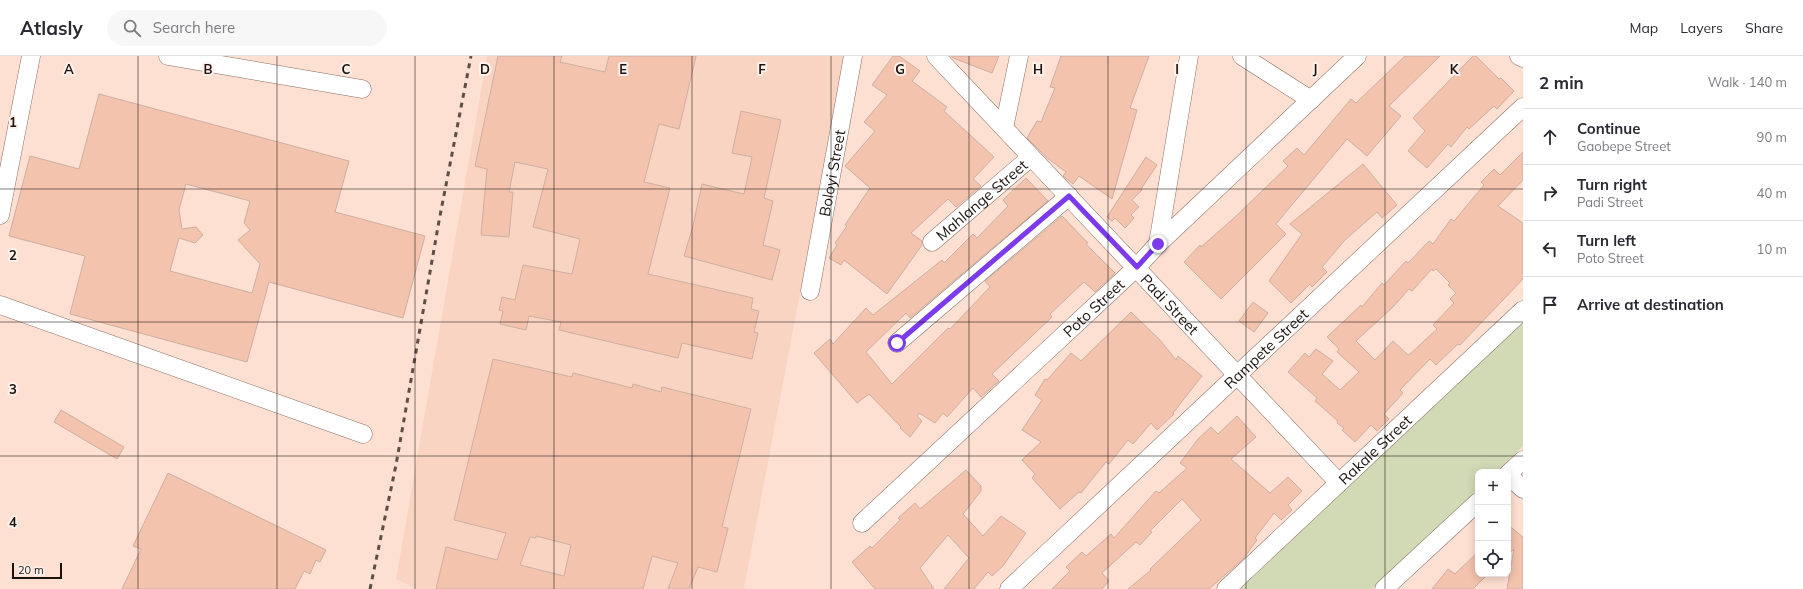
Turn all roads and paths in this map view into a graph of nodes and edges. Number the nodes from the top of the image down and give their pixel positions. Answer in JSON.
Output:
{"nodes":[{"id":1,"x":31,"y":56,"type":"edge"},
{"id":2,"x":168,"y":56,"type":"edge"},
{"id":3,"x":853,"y":56,"type":"edge"},
{"id":4,"x":936,"y":56,"type":"edge"},
{"id":5,"x":1020,"y":56,"type":"edge"},
{"id":6,"x":1189,"y":56,"type":"edge"},
{"id":7,"x":1242,"y":56,"type":"edge"},
{"id":8,"x":1357,"y":56,"type":"edge"},
{"id":9,"x":1519,"y":56,"type":"edge"},
{"id":10,"x":1523,"y":58,"type":"edge"},
{"id":11,"x":362,"y":89,"type":"dead end"},
{"id":12,"x":1311,"y":100,"type":"junction"},
{"id":13,"x":1523,"y":107,"type":"edge"},
{"id":14,"x":1004,"y":128,"type":"junction"},
{"id":15,"x":1031,"y":157,"type":"junction"},
{"id":16,"x":1069,"y":196,"type":"junction"},
{"id":17,"x":0,"y":215,"type":"edge"},
{"id":18,"x":932,"y":242,"type":"dead end"},
{"id":19,"x":1158,"y":244,"type":"junction"},
{"id":20,"x":1137,"y":267,"type":"junction"},
{"id":21,"x":810,"y":291,"type":"dead end"},
{"id":22,"x":0,"y":305,"type":"edge"},
{"id":23,"x":1523,"y":310,"type":"edge"},
{"id":24,"x":897,"y":343,"type":"dead end"},
{"id":25,"x":1238,"y":375,"type":"junction"},
{"id":26,"x":363,"y":434,"type":"dead end"},
{"id":27,"x":1523,"y":460,"type":"edge"},
{"id":28,"x":1511,"y":472,"type":"edge"},
{"id":29,"x":1511,"y":478,"type":"edge"},
{"id":30,"x":1339,"y":483,"type":"junction"},
{"id":31,"x":1523,"y":489,"type":"edge"},
{"id":32,"x":1475,"y":505,"type":"edge"},
{"id":33,"x":862,"y":522,"type":"dead end"},
{"id":34,"x":1009,"y":589,"type":"edge"},
{"id":35,"x":1226,"y":589,"type":"edge"},
{"id":36,"x":1384,"y":589,"type":"edge"}],
"edges":[{"from":1,"to":17,"type":"street"},
{"from":2,"to":11,"type":"street"},
{"from":3,"to":21,"type":"street","name":"Boloyi Street"},
{"from":4,"to":14,"type":"street","name":"Padi Street"},
{"from":5,"to":14,"type":"street"},
{"from":6,"to":19,"type":"street"},
{"from":7,"to":12,"type":"street"},
{"from":8,"to":12,"type":"street","name":"Poto Street"},
{"from":9,"to":10,"type":"street"},
{"from":12,"to":19,"type":"street","name":"Poto Street"},
{"from":13,"to":25,"type":"street","name":"Rampete Street"},
{"from":14,"to":15,"type":"street","name":"Padi Street"},
{"from":15,"to":16,"type":"street","name":"Padi Street"},
{"from":15,"to":18,"type":"street","name":"Mahlange Street"},
{"from":16,"to":20,"type":"street","name":"Padi Street"},
{"from":16,"to":24,"type":"street"},
{"from":19,"to":20,"type":"street","name":"Poto Street"},
{"from":20,"to":25,"type":"street","name":"Padi Street"},
{"from":20,"to":33,"type":"street","name":"Poto Street"},
{"from":22,"to":26,"type":"street"},
{"from":23,"to":30,"type":"street","name":"Rakale Street"},
{"from":25,"to":30,"type":"street","name":"Padi Street"},
{"from":25,"to":34,"type":"street","name":"Rampete Street"},
{"from":27,"to":28,"type":"street"},
{"from":29,"to":31,"type":"street"},
{"from":30,"to":35,"type":"street","name":"Rakale Street"},
{"from":32,"to":36,"type":"street"}]}
